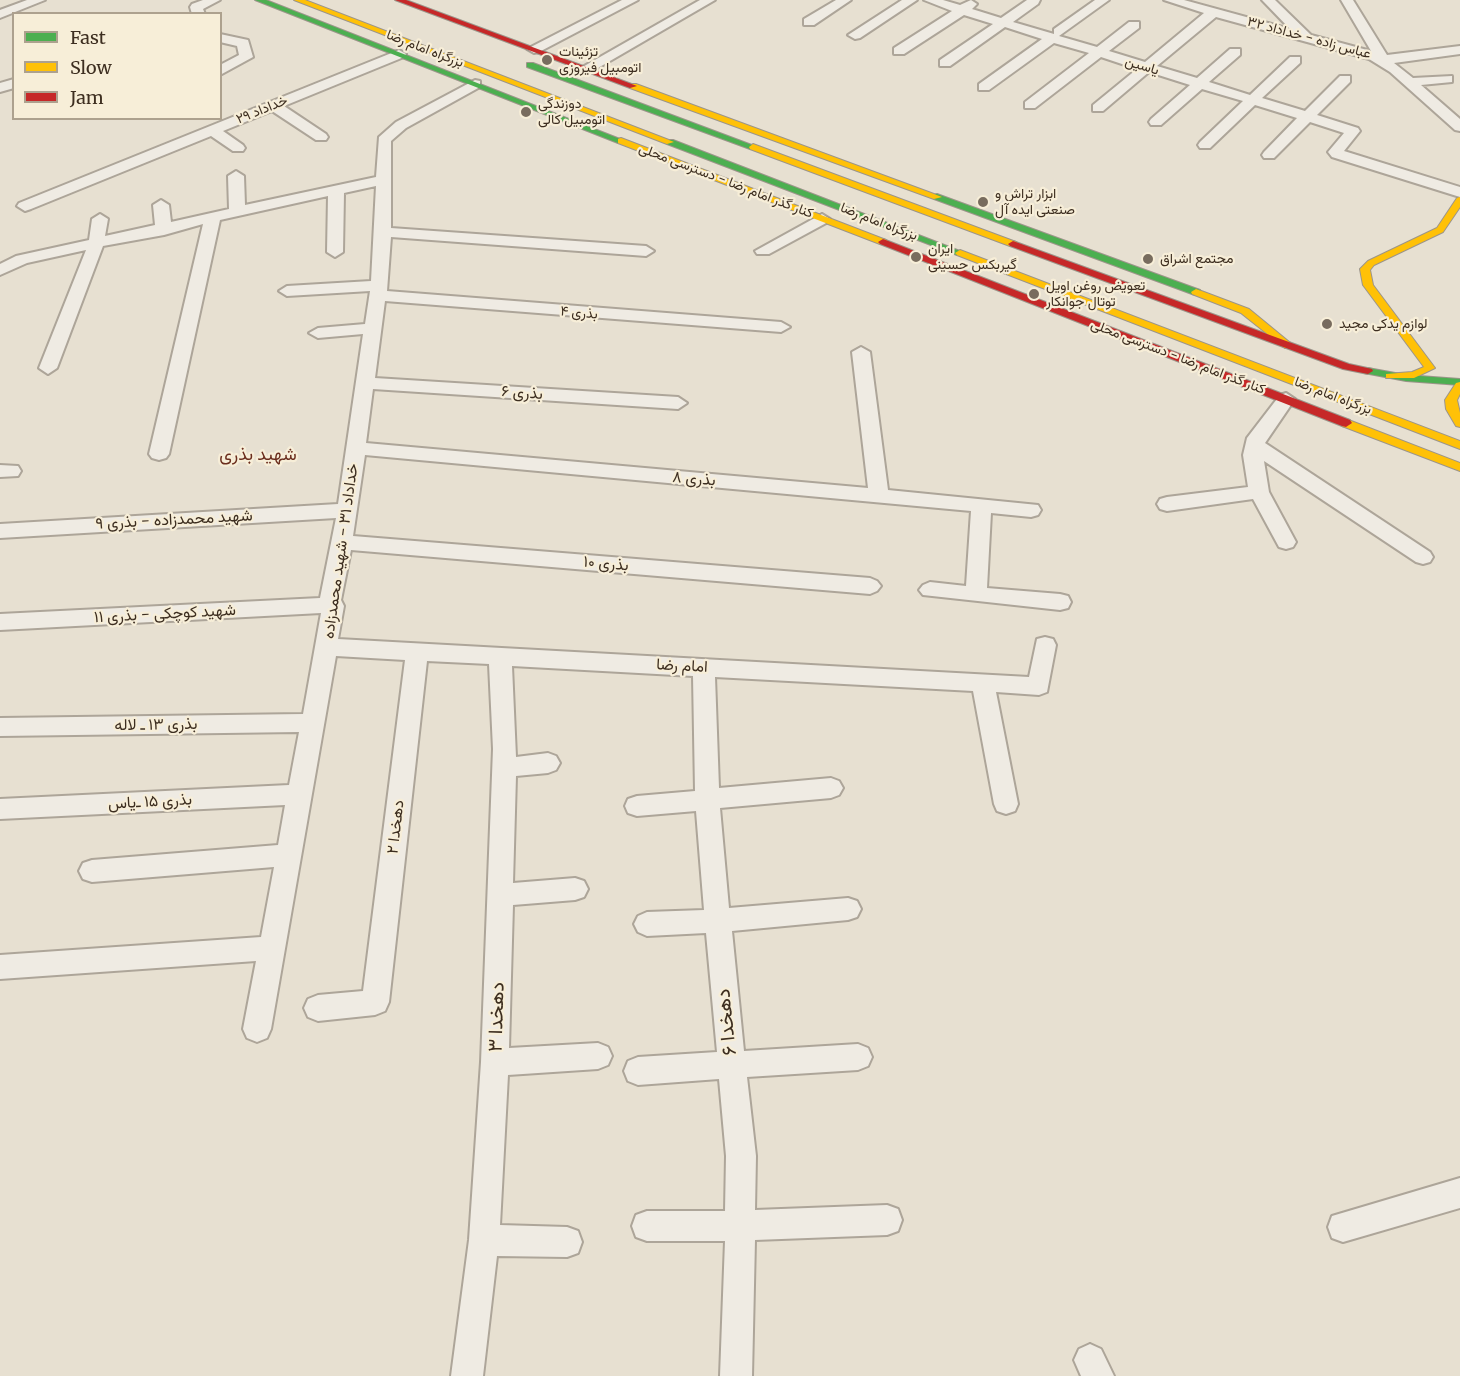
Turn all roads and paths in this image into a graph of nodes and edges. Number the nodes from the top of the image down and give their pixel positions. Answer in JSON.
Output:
{"nodes":[{"id":1,"x":39,"y":0,"type":"edge"},
{"id":2,"x":214,"y":0,"type":"edge"},
{"id":3,"x":260,"y":0,"type":"edge"},
{"id":4,"x":709,"y":0,"type":"edge"},
{"id":5,"x":845,"y":0,"type":"edge"},
{"id":6,"x":910,"y":0,"type":"edge"},
{"id":7,"x":930,"y":0,"type":"edge"},
{"id":8,"x":976,"y":0,"type":"edge"},
{"id":9,"x":1103,"y":0,"type":"edge"},
{"id":10,"x":1170,"y":0,"type":"edge"},
{"id":11,"x":1268,"y":0,"type":"edge"},
{"id":12,"x":1347,"y":0,"type":"edge"},
{"id":13,"x":1034,"y":1,"type":"edge"},
{"id":14,"x":404,"y":2,"type":"edge"},
{"id":15,"x":626,"y":3,"type":"edge"},
{"id":16,"x":297,"y":7,"type":"edge"},
{"id":17,"x":962,"y":10,"type":"junction"},
{"id":18,"x":198,"y":12,"type":"edge"},
{"id":19,"x":1214,"y":12,"type":"junction"},
{"id":20,"x":0,"y":14,"type":"edge"},
{"id":21,"x":642,"y":14,"type":"dead end"},
{"id":22,"x":809,"y":22,"type":"dead end"},
{"id":23,"x":1003,"y":23,"type":"junction"},
{"id":24,"x":1134,"y":24,"type":"dead end"},
{"id":25,"x":446,"y":33,"type":"dead end"},
{"id":26,"x":855,"y":35,"type":"dead end"},
{"id":27,"x":1056,"y":35,"type":"junction"},
{"id":28,"x":1306,"y":37,"type":"junction"},
{"id":29,"x":222,"y":38,"type":"edge"},
{"id":30,"x":534,"y":50,"type":"junction"},
{"id":31,"x":1460,"y":50,"type":"edge"},
{"id":32,"x":900,"y":51,"type":"dead end"},
{"id":33,"x":1098,"y":52,"type":"junction"},
{"id":34,"x":1235,"y":52,"type":"dead end"},
{"id":35,"x":399,"y":54,"type":"junction"},
{"id":36,"x":512,"y":58,"type":"dead end"},
{"id":37,"x":1295,"y":60,"type":"dead end"},
{"id":38,"x":1383,"y":60,"type":"junction"},
{"id":39,"x":945,"y":63,"type":"dead end"},
{"id":40,"x":1147,"y":67,"type":"junction"},
{"id":41,"x":586,"y":69,"type":"junction"},
{"id":42,"x":222,"y":70,"type":"edge"},
{"id":43,"x":483,"y":79,"type":"junction"},
{"id":44,"x":1345,"y":79,"type":"dead end"},
{"id":45,"x":1447,"y":79,"type":"dead end"},
{"id":46,"x":1410,"y":82,"type":"junction"},
{"id":47,"x":1199,"y":84,"type":"junction"},
{"id":48,"x":984,"y":87,"type":"dead end"},
{"id":49,"x":1252,"y":100,"type":"junction"},
{"id":50,"x":273,"y":105,"type":"junction"},
{"id":51,"x":1030,"y":105,"type":"dead end"},
{"id":52,"x":1098,"y":108,"type":"dead end"},
{"id":53,"x":1307,"y":117,"type":"junction"},
{"id":54,"x":1156,"y":122,"type":"dead end"},
{"id":55,"x":1458,"y":123,"type":"edge"},
{"id":56,"x":212,"y":130,"type":"junction"},
{"id":57,"x":321,"y":137,"type":"dead end"},
{"id":58,"x":669,"y":142,"type":"junction"},
{"id":59,"x":1205,"y":145,"type":"dead end"},
{"id":60,"x":238,"y":148,"type":"dead end"},
{"id":61,"x":1269,"y":155,"type":"dead end"},
{"id":62,"x":708,"y":174,"type":"junction"},
{"id":63,"x":236,"y":176,"type":"dead end"},
{"id":64,"x":382,"y":180,"type":"junction"},
{"id":65,"x":853,"y":185,"type":"junction"},
{"id":66,"x":336,"y":191,"type":"junction"},
{"id":67,"x":1460,"y":192,"type":"edge"},
{"id":68,"x":1460,"y":200,"type":"edge"},
{"id":69,"x":957,"y":204,"type":"junction"},
{"id":70,"x":161,"y":205,"type":"dead end"},
{"id":71,"x":25,"y":206,"type":"dead end"},
{"id":72,"x":237,"y":213,"type":"junction"},
{"id":73,"x":100,"y":219,"type":"dead end"},
{"id":74,"x":212,"y":219,"type":"junction"},
{"id":75,"x":822,"y":219,"type":"junction"},
{"id":76,"x":164,"y":230,"type":"junction"},
{"id":77,"x":383,"y":232,"type":"junction"},
{"id":78,"x":96,"y":244,"type":"junction"},
{"id":79,"x":763,"y":250,"type":"dead end"},
{"id":80,"x":646,"y":251,"type":"dead end"},
{"id":81,"x":335,"y":252,"type":"dead end"},
{"id":82,"x":0,"y":270,"type":"edge"},
{"id":83,"x":995,"y":286,"type":"junction"},
{"id":84,"x":378,"y":290,"type":"junction"},
{"id":85,"x":287,"y":291,"type":"dead end"},
{"id":86,"x":1072,"y":296,"type":"junction"},
{"id":87,"x":781,"y":327,"type":"dead end"},
{"id":88,"x":373,"y":328,"type":"junction"},
{"id":89,"x":318,"y":333,"type":"dead end"},
{"id":90,"x":1289,"y":346,"type":"junction"},
{"id":91,"x":861,"y":352,"type":"dead end"},
{"id":92,"x":1348,"y":367,"type":"junction"},
{"id":93,"x":48,"y":368,"type":"dead end"},
{"id":94,"x":1390,"y":376,"type":"junction"},
{"id":95,"x":365,"y":383,"type":"junction"},
{"id":96,"x":1460,"y":383,"type":"edge"},
{"id":97,"x":1418,"y":393,"type":"dead end"},
{"id":98,"x":1286,"y":399,"type":"junction"},
{"id":99,"x":678,"y":403,"type":"dead end"},
{"id":100,"x":1389,"y":417,"type":"junction"},
{"id":101,"x":1424,"y":417,"type":"dead end"},
{"id":102,"x":1460,"y":423,"type":"edge"},
{"id":103,"x":1460,"y":445,"type":"edge"},
{"id":104,"x":1255,"y":446,"type":"junction"},
{"id":105,"x":356,"y":448,"type":"junction"},
{"id":106,"x":159,"y":454,"type":"dead end"},
{"id":107,"x":1460,"y":467,"type":"edge"},
{"id":108,"x":1259,"y":492,"type":"junction"},
{"id":109,"x":879,"y":496,"type":"junction"},
{"id":110,"x":1167,"y":504,"type":"dead end"},
{"id":111,"x":981,"y":505,"type":"junction"},
{"id":112,"x":347,"y":510,"type":"junction"},
{"id":113,"x":1031,"y":510,"type":"dead end"},
{"id":114,"x":0,"y":531,"type":"edge"},
{"id":115,"x":342,"y":542,"type":"junction"},
{"id":116,"x":1286,"y":542,"type":"dead end"},
{"id":117,"x":1423,"y":557,"type":"dead end"},
{"id":118,"x":870,"y":586,"type":"dead end"},
{"id":119,"x":930,"y":590,"type":"dead end"},
{"id":120,"x":976,"y":594,"type":"junction"},
{"id":121,"x":1060,"y":602,"type":"dead end"},
{"id":122,"x":329,"y":605,"type":"junction"},
{"id":123,"x":0,"y":622,"type":"edge"},
{"id":124,"x":1045,"y":645,"type":"dead end"},
{"id":125,"x":326,"y":647,"type":"junction"},
{"id":126,"x":417,"y":652,"type":"junction"},
{"id":127,"x":500,"y":657,"type":"junction"},
{"id":128,"x":704,"y":668,"type":"junction"},
{"id":129,"x":983,"y":682,"type":"junction"},
{"id":130,"x":313,"y":723,"type":"junction"},
{"id":131,"x":0,"y":727,"type":"edge"},
{"id":132,"x":548,"y":763,"type":"dead end"},
{"id":133,"x":504,"y":768,"type":"junction"},
{"id":134,"x":831,"y":788,"type":"dead end"},
{"id":135,"x":300,"y":794,"type":"junction"},
{"id":136,"x":707,"y":800,"type":"junction"},
{"id":137,"x":1006,"y":804,"type":"dead end"},
{"id":138,"x":637,"y":806,"type":"dead end"},
{"id":139,"x":0,"y":809,"type":"edge"},
{"id":140,"x":288,"y":855,"type":"junction"},
{"id":141,"x":92,"y":871,"type":"dead end"},
{"id":142,"x":575,"y":889,"type":"dead end"},
{"id":143,"x":500,"y":895,"type":"junction"},
{"id":144,"x":848,"y":909,"type":"dead end"},
{"id":145,"x":717,"y":921,"type":"junction"},
{"id":146,"x":647,"y":924,"type":"dead end"},
{"id":147,"x":272,"y":948,"type":"junction"},
{"id":148,"x":0,"y":967,"type":"edge"},
{"id":149,"x":318,"y":1008,"type":"dead end"},
{"id":150,"x":257,"y":1029,"type":"dead end"},
{"id":151,"x":598,"y":1056,"type":"dead end"},
{"id":152,"x":858,"y":1057,"type":"dead end"},
{"id":153,"x":495,"y":1062,"type":"junction"},
{"id":154,"x":731,"y":1065,"type":"junction"},
{"id":155,"x":638,"y":1071,"type":"dead end"},
{"id":156,"x":1460,"y":1193,"type":"edge"},
{"id":157,"x":887,"y":1220,"type":"dead end"},
{"id":158,"x":647,"y":1226,"type":"dead end"},
{"id":159,"x":740,"y":1226,"type":"junction"},
{"id":160,"x":1343,"y":1227,"type":"dead end"},
{"id":161,"x":484,"y":1240,"type":"junction"},
{"id":162,"x":567,"y":1242,"type":"dead end"},
{"id":163,"x":467,"y":1376,"type":"edge"},
{"id":164,"x":736,"y":1376,"type":"edge"}],
"edges":[{"from":1,"to":20,"type":"street"},
{"from":2,"to":18,"type":"street"},
{"from":3,"to":16,"type":"main road","name":"کنار گذر امام رضا - دسترسی محلی"},
{"from":4,"to":41,"type":"street"},
{"from":5,"to":22,"type":"street"},
{"from":6,"to":26,"type":"street"},
{"from":7,"to":17,"type":"street","name":"یاسین"},
{"from":8,"to":17,"type":"street"},
{"from":9,"to":27,"type":"street"},
{"from":10,"to":19,"type":"street","name":"عباس زاده - خداداد ۳۲"},
{"from":11,"to":28,"type":"street"},
{"from":12,"to":38,"type":"street"},
{"from":13,"to":23,"type":"street"},
{"from":14,"to":25,"type":"main road"},
{"from":14,"to":30,"type":"main road"},
{"from":15,"to":21,"type":"street"},
{"from":15,"to":30,"type":"street"},
{"from":16,"to":35,"type":"main road","name":"کنار گذر امام رضا - دسترسی محلی"},
{"from":16,"to":43,"type":"main road","name":"بزرگراه امام رضا"},
{"from":17,"to":23,"type":"street","name":"یاسین"},
{"from":17,"to":32,"type":"street"},
{"from":19,"to":28,"type":"street","name":"عباس زاده - خداداد ۳۲"},
{"from":19,"to":40,"type":"street"},
{"from":23,"to":27,"type":"street","name":"یاسین"},
{"from":23,"to":39,"type":"street"},
{"from":24,"to":33,"type":"street"},
{"from":27,"to":33,"type":"street","name":"یاسین"},
{"from":27,"to":48,"type":"street"},
{"from":28,"to":38,"type":"street","name":"عباس زاده - خداداد ۳۲"},
{"from":29,"to":42,"type":"street"},
{"from":30,"to":41,"type":"main road"},
{"from":31,"to":38,"type":"street"},
{"from":33,"to":40,"type":"street","name":"یاسین"},
{"from":33,"to":51,"type":"street"},
{"from":34,"to":47,"type":"street"},
{"from":35,"to":43,"type":"main road","name":"کنار گذر امام رضا - دسترسی محلی"},
{"from":35,"to":50,"type":"street","name":"خداداد ۲۹"},
{"from":36,"to":65,"type":"main road","name":"بزرگراه امام رضا"},
{"from":37,"to":49,"type":"street"},
{"from":38,"to":46,"type":"street","name":"عباس زاده - خداداد ۳۲"},
{"from":40,"to":47,"type":"street","name":"یاسین"},
{"from":40,"to":52,"type":"street"},
{"from":41,"to":69,"type":"main road"},
{"from":43,"to":58,"type":"main road","name":"بزرگراه امام رضا"},
{"from":43,"to":62,"type":"main road","name":"کنار گذر امام رضا - دسترسی محلی"},
{"from":43,"to":64,"type":"street","name":"خداداد ۳۱ - شهید محمدزاده"},
{"from":44,"to":53,"type":"street"},
{"from":45,"to":46,"type":"street"},
{"from":46,"to":55,"type":"street","name":"عباس زاده - خداداد ۳۲"},
{"from":47,"to":49,"type":"street","name":"یاسین"},
{"from":47,"to":54,"type":"street"},
{"from":49,"to":53,"type":"street","name":"یاسین"},
{"from":49,"to":59,"type":"street"},
{"from":50,"to":56,"type":"street","name":"خداداد ۲۹"},
{"from":50,"to":57,"type":"street"},
{"from":53,"to":61,"type":"street"},
{"from":53,"to":67,"type":"street","name":"یاسین"},
{"from":56,"to":60,"type":"street"},
{"from":56,"to":71,"type":"street","name":"خداداد ۲۹"},
{"from":58,"to":62,"type":"main road"},
{"from":58,"to":86,"type":"main road","name":"بزرگراه امام رضا"},
{"from":62,"to":75,"type":"main road","name":"کنار گذر امام رضا - دسترسی محلی"},
{"from":63,"to":72,"type":"street"},
{"from":64,"to":66,"type":"street"},
{"from":64,"to":77,"type":"street","name":"خداداد ۳۱ - شهید محمدزاده"},
{"from":65,"to":69,"type":"main road"},
{"from":65,"to":90,"type":"main road","name":"بزرگراه امام رضا"},
{"from":66,"to":72,"type":"street"},
{"from":66,"to":81,"type":"street"},
{"from":68,"to":94,"type":"main road"},
{"from":69,"to":90,"type":"main road"},
{"from":70,"to":76,"type":"street"},
{"from":72,"to":74,"type":"street"},
{"from":73,"to":78,"type":"street"},
{"from":74,"to":76,"type":"street"},
{"from":74,"to":106,"type":"street"},
{"from":75,"to":79,"type":"street"},
{"from":75,"to":83,"type":"main road","name":"کنار گذر امام رضا - دسترسی محلی"},
{"from":76,"to":78,"type":"street"},
{"from":77,"to":80,"type":"street"},
{"from":77,"to":84,"type":"street","name":"خداداد ۳۱ - شهید محمدزاده"},
{"from":78,"to":82,"type":"street"},
{"from":78,"to":93,"type":"street"},
{"from":83,"to":86,"type":"main road"},
{"from":83,"to":98,"type":"main road","name":"کنار گذر امام رضا - دسترسی محلی"},
{"from":84,"to":85,"type":"street","name":"بذری ۴"},
{"from":84,"to":87,"type":"street","name":"بذری ۴"},
{"from":84,"to":88,"type":"street","name":"خداداد ۳۱ - شهید محمدزاده"},
{"from":86,"to":100,"type":"main road","name":"بزرگراه امام رضا"},
{"from":88,"to":89,"type":"street"},
{"from":88,"to":95,"type":"street","name":"خداداد ۳۱ - شهید محمدزاده"},
{"from":90,"to":92,"type":"main road","name":"بزرگراه امام رضا"},
{"from":91,"to":109,"type":"street"},
{"from":92,"to":94,"type":"main road","name":"بزرگراه امام رضا"},
{"from":92,"to":97,"type":"main road"},
{"from":94,"to":96,"type":"main road","name":"بزرگراه امام رضا"},
{"from":95,"to":99,"type":"street","name":"بذری ۶"},
{"from":95,"to":105,"type":"street","name":"خداداد ۳۱ - شهید محمدزاده"},
{"from":96,"to":102,"type":"main road"},
{"from":98,"to":104,"type":"street"},
{"from":98,"to":107,"type":"main road","name":"کنار گذر امام رضا - دسترسی محلی"},
{"from":100,"to":101,"type":"main road"},
{"from":100,"to":103,"type":"main road","name":"بزرگراه امام رضا"},
{"from":104,"to":108,"type":"street"},
{"from":104,"to":117,"type":"street"},
{"from":105,"to":109,"type":"street","name":"بذری ۸"},
{"from":105,"to":112,"type":"street","name":"خداداد ۳۱ - شهید محمدزاده"},
{"from":108,"to":110,"type":"street"},
{"from":108,"to":116,"type":"street"},
{"from":109,"to":111,"type":"street","name":"بذری ۸"},
{"from":111,"to":113,"type":"street","name":"بذری ۸"},
{"from":111,"to":120,"type":"street"},
{"from":112,"to":114,"type":"street","name":"شهید محمدزاده - بذری ۹"},
{"from":112,"to":115,"type":"street","name":"خداداد ۳۱ - شهید محمدزاده"},
{"from":115,"to":118,"type":"street","name":"بذری ۱۰"},
{"from":115,"to":122,"type":"street","name":"خداداد ۳۱ - شهید محمدزاده"},
{"from":119,"to":120,"type":"street"},
{"from":120,"to":121,"type":"street"},
{"from":122,"to":123,"type":"street","name":"شهید کوچکی - بذری ۱۱"},
{"from":122,"to":125,"type":"street","name":"خداداد ۳۱ - شهید محمدزاده"},
{"from":124,"to":129,"type":"street","name":"امام رضا"},
{"from":125,"to":126,"type":"street","name":"امام رضا"},
{"from":125,"to":130,"type":"street","name":"خداداد ۳۱ - شهید محمدزاده"},
{"from":126,"to":127,"type":"street","name":"امام رضا"},
{"from":126,"to":149,"type":"street","name":"دهخدا ۲"},
{"from":127,"to":128,"type":"street","name":"امام رضا"},
{"from":127,"to":133,"type":"street","name":"دهخدا ۳"},
{"from":128,"to":129,"type":"street","name":"امام رضا"},
{"from":128,"to":136,"type":"street","name":"دهخدا ۶"},
{"from":129,"to":137,"type":"street"},
{"from":130,"to":131,"type":"street","name":"بذری ۱۳ ـ لاله"},
{"from":130,"to":135,"type":"street","name":"خداداد ۳۱ - شهید محمدزاده"},
{"from":132,"to":133,"type":"street"},
{"from":133,"to":143,"type":"street","name":"دهخدا ۳"},
{"from":134,"to":136,"type":"street"},
{"from":135,"to":139,"type":"street","name":"بذری ۱۵ ـ‌یاس"},
{"from":135,"to":140,"type":"street","name":"خداداد ۳۱ - شهید محمدزاده"},
{"from":136,"to":138,"type":"street"},
{"from":136,"to":145,"type":"street","name":"دهخدا ۶"},
{"from":140,"to":141,"type":"street"},
{"from":140,"to":147,"type":"street","name":"خداداد ۳۱ - شهید محمدزاده"},
{"from":142,"to":143,"type":"street"},
{"from":143,"to":153,"type":"street","name":"دهخدا ۳"},
{"from":144,"to":145,"type":"street"},
{"from":145,"to":146,"type":"street"},
{"from":145,"to":154,"type":"street","name":"دهخدا ۶"},
{"from":147,"to":148,"type":"street"},
{"from":147,"to":150,"type":"street","name":"خداداد ۳۱ - شهید محمدزاده"},
{"from":151,"to":153,"type":"street"},
{"from":152,"to":154,"type":"street"},
{"from":153,"to":161,"type":"street","name":"دهخدا ۳"},
{"from":154,"to":155,"type":"street"},
{"from":154,"to":159,"type":"street","name":"دهخدا ۶"},
{"from":156,"to":160,"type":"street"},
{"from":157,"to":159,"type":"street"},
{"from":158,"to":159,"type":"street"},
{"from":159,"to":164,"type":"street","name":"دهخدا ۶"},
{"from":161,"to":162,"type":"street"},
{"from":161,"to":163,"type":"street","name":"دهخدا ۳"}]}
